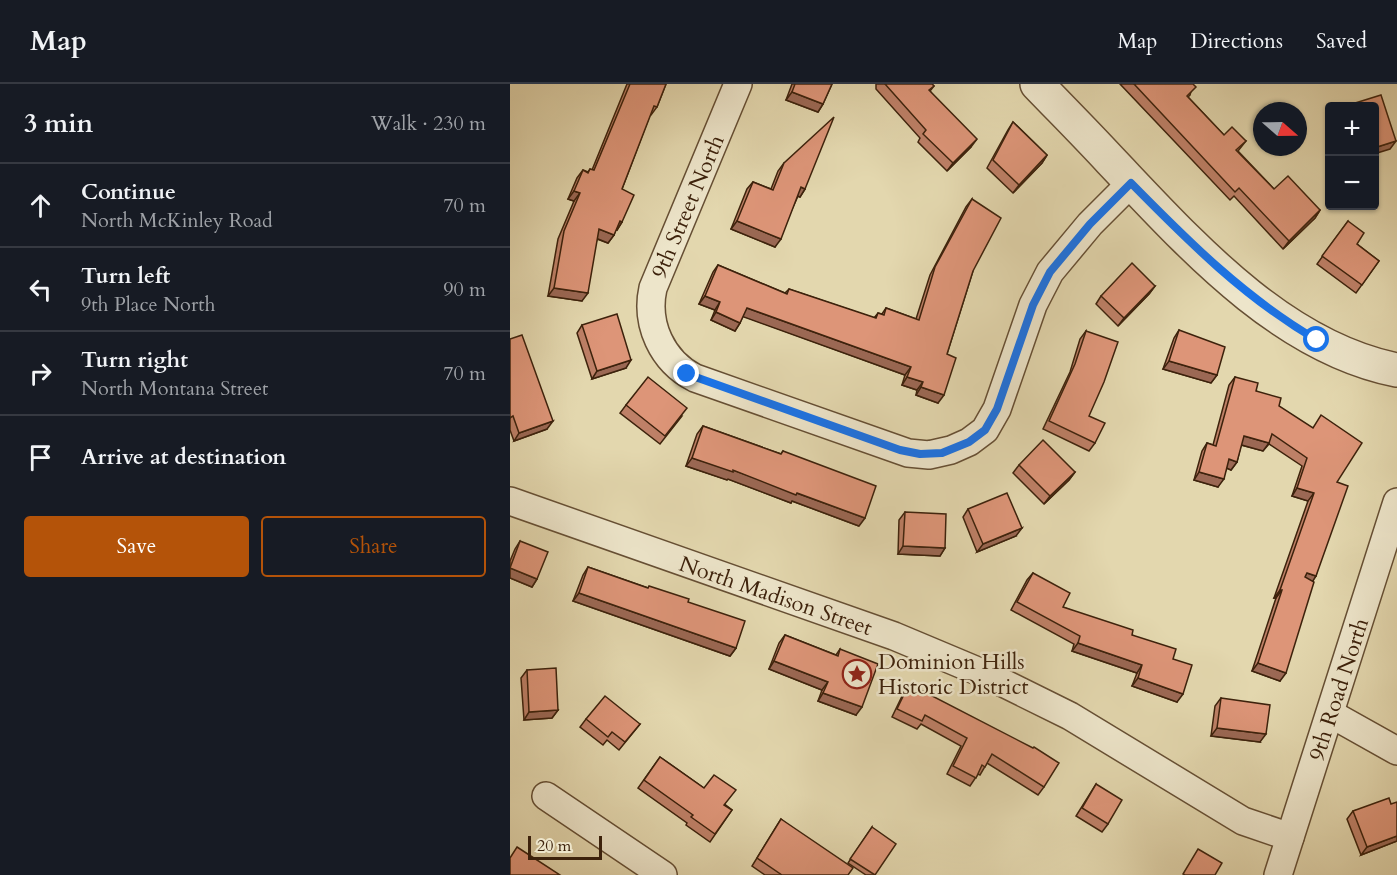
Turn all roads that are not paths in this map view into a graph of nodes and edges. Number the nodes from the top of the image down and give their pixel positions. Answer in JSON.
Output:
{"nodes":[{"id":1,"x":738,"y":84,"type":"edge"},
{"id":2,"x":1037,"y":84,"type":"edge"},
{"id":3,"x":1131,"y":183,"type":"junction"},
{"id":4,"x":1397,"y":370,"type":"edge"},
{"id":5,"x":510,"y":501,"type":"edge"},
{"id":6,"x":1397,"y":502,"type":"edge"},
{"id":7,"x":1330,"y":714,"type":"junction"},
{"id":8,"x":1397,"y":751,"type":"edge"},
{"id":9,"x":546,"y":796,"type":"dead end"},
{"id":10,"x":1290,"y":837,"type":"junction"},
{"id":11,"x":663,"y":875,"type":"edge"},
{"id":12,"x":1278,"y":875,"type":"edge"}],
"edges":[{"from":1,"to":3,"type":"street","name":"9th Street North"},
{"from":2,"to":3,"type":"street"},
{"from":3,"to":4,"type":"street"},
{"from":5,"to":10,"type":"street","name":"North Madison Street"},
{"from":6,"to":7,"type":"street","name":"9th Road North"},
{"from":7,"to":8,"type":"street"},
{"from":7,"to":10,"type":"street","name":"9th Road North"},
{"from":9,"to":11,"type":"street"},
{"from":10,"to":12,"type":"street","name":"9th Road North"}]}
